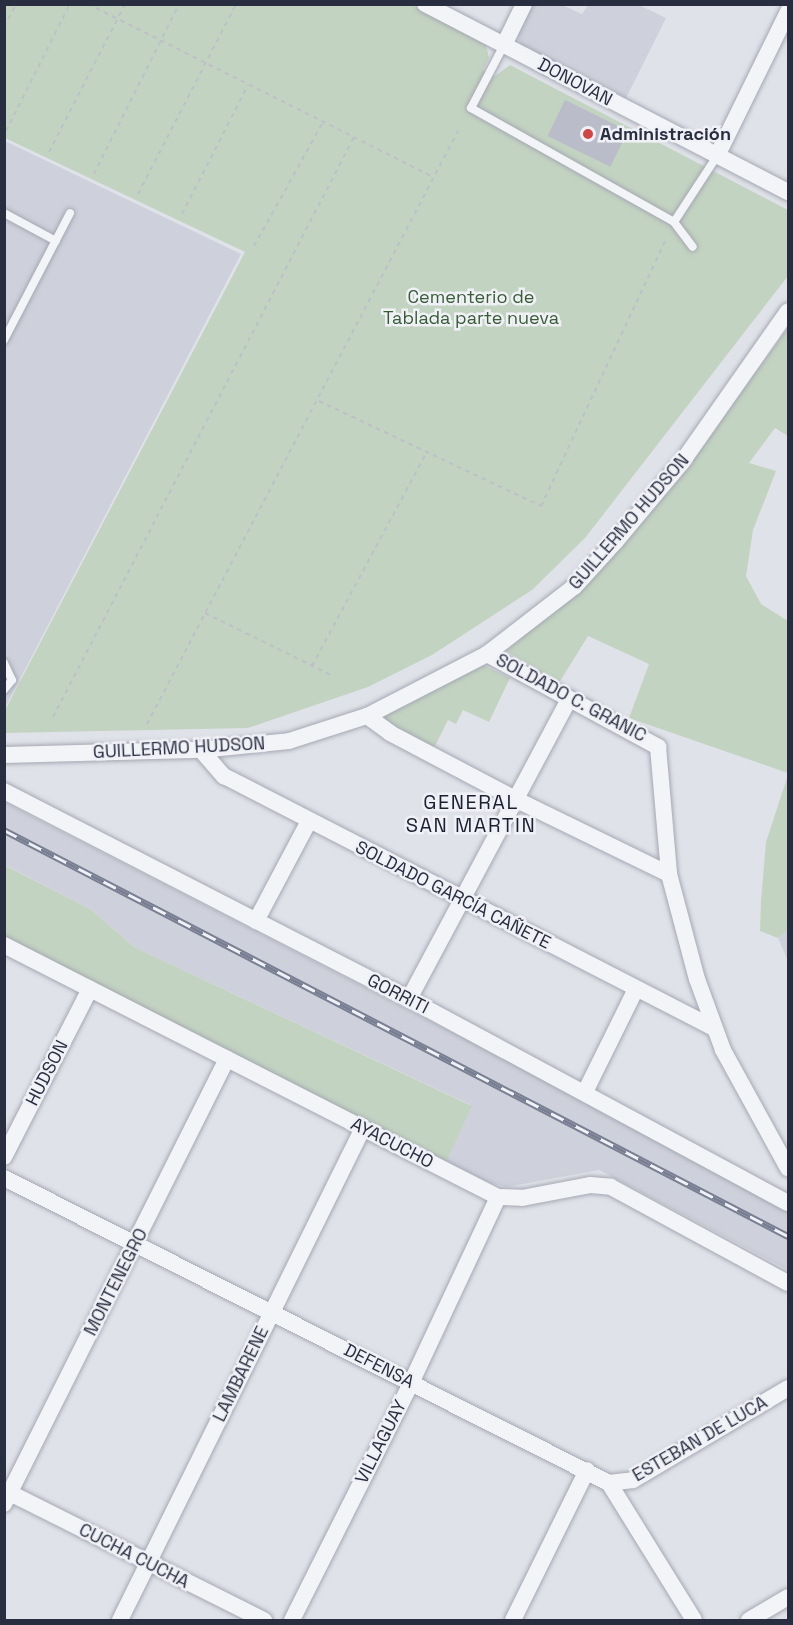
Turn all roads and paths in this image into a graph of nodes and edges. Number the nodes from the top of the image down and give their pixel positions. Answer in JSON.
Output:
{"nodes":[{"id":1,"x":16,"y":4,"type":"edge"},
{"id":2,"x":70,"y":4,"type":"edge"},
{"id":3,"x":88,"y":4,"type":"edge"},
{"id":4,"x":125,"y":4,"type":"edge"},
{"id":5,"x":179,"y":4,"type":"edge"},
{"id":6,"x":236,"y":4,"type":"edge"},
{"id":7,"x":425,"y":4,"type":"edge"},
{"id":8,"x":524,"y":4,"type":"edge"},
{"id":9,"x":789,"y":12,"type":"edge"},
{"id":10,"x":118,"y":19,"type":"junction"},
{"id":11,"x":4,"y":27,"type":"edge"},
{"id":12,"x":161,"y":41,"type":"junction"},
{"id":13,"x":504,"y":45,"type":"junction"},
{"id":14,"x":206,"y":63,"type":"junction"},
{"id":15,"x":248,"y":85,"type":"junction"},
{"id":16,"x":323,"y":122,"type":"junction"},
{"id":17,"x":6,"y":131,"type":"edge"},
{"id":18,"x":458,"y":131,"type":"dead end"},
{"id":19,"x":354,"y":138,"type":"junction"},
{"id":20,"x":49,"y":152,"type":"dead end"},
{"id":21,"x":717,"y":156,"type":"junction"},
{"id":22,"x":94,"y":174,"type":"dead end"},
{"id":23,"x":434,"y":177,"type":"junction"},
{"id":24,"x":789,"y":192,"type":"edge"},
{"id":25,"x":138,"y":194,"type":"dead end"},
{"id":26,"x":4,"y":213,"type":"edge"},
{"id":27,"x":70,"y":213,"type":"dead end"},
{"id":28,"x":182,"y":214,"type":"dead end"},
{"id":29,"x":674,"y":222,"type":"junction"},
{"id":30,"x":666,"y":239,"type":"dead end"},
{"id":31,"x":56,"y":241,"type":"junction"},
{"id":32,"x":254,"y":246,"type":"dead end"},
{"id":33,"x":693,"y":247,"type":"dead end"},
{"id":34,"x":789,"y":310,"type":"edge"},
{"id":35,"x":4,"y":340,"type":"edge"},
{"id":36,"x":319,"y":401,"type":"junction"},
{"id":37,"x":426,"y":453,"type":"junction"},
{"id":38,"x":205,"y":614,"type":"junction"},
{"id":39,"x":487,"y":654,"type":"junction"},
{"id":40,"x":4,"y":663,"type":"edge"},
{"id":41,"x":312,"y":666,"type":"junction"},
{"id":42,"x":333,"y":676,"type":"dead end"},
{"id":43,"x":4,"y":690,"type":"edge"},
{"id":44,"x":569,"y":699,"type":"junction"},
{"id":45,"x":367,"y":716,"type":"junction"},
{"id":46,"x":53,"y":717,"type":"dead end"},
{"id":47,"x":147,"y":724,"type":"dead end"},
{"id":48,"x":201,"y":750,"type":"junction"},
{"id":49,"x":4,"y":755,"type":"edge"},
{"id":50,"x":4,"y":791,"type":"edge"},
{"id":51,"x":517,"y":800,"type":"junction"},
{"id":52,"x":309,"y":821,"type":"junction"},
{"id":53,"x":669,"y":874,"type":"junction"},
{"id":54,"x":463,"y":900,"type":"junction"},
{"id":55,"x":256,"y":921,"type":"junction"},
{"id":56,"x":4,"y":945,"type":"edge"},
{"id":57,"x":636,"y":988,"type":"junction"},
{"id":58,"x":90,"y":989,"type":"junction"},
{"id":59,"x":409,"y":999,"type":"junction"},
{"id":60,"x":714,"y":1028,"type":"junction"},
{"id":61,"x":227,"y":1059,"type":"junction"},
{"id":62,"x":585,"y":1092,"type":"junction"},
{"id":63,"x":363,"y":1128,"type":"junction"},
{"id":64,"x":4,"y":1157,"type":"edge"},
{"id":65,"x":789,"y":1168,"type":"edge"},
{"id":66,"x":4,"y":1178,"type":"edge"},
{"id":67,"x":498,"y":1197,"type":"junction"},
{"id":68,"x":789,"y":1203,"type":"edge"},
{"id":69,"x":135,"y":1244,"type":"junction"},
{"id":70,"x":789,"y":1283,"type":"edge"},
{"id":71,"x":272,"y":1311,"type":"junction"},
{"id":72,"x":411,"y":1383,"type":"junction"},
{"id":73,"x":789,"y":1388,"type":"edge"},
{"id":74,"x":587,"y":1470,"type":"junction"},
{"id":75,"x":609,"y":1483,"type":"junction"},
{"id":76,"x":6,"y":1496,"type":"edge"},
{"id":77,"x":148,"y":1564,"type":"junction"},
{"id":78,"x":789,"y":1597,"type":"edge"},
{"id":79,"x":120,"y":1620,"type":"edge"},
{"id":80,"x":264,"y":1620,"type":"edge"},
{"id":81,"x":292,"y":1620,"type":"edge"},
{"id":82,"x":513,"y":1620,"type":"edge"},
{"id":83,"x":694,"y":1620,"type":"edge"},
{"id":84,"x":749,"y":1620,"type":"edge"}],
"edges":[{"from":1,"to":11,"type":"path"},
{"from":2,"to":17,"type":"path"},
{"from":3,"to":10,"type":"path"},
{"from":4,"to":10,"type":"path"},
{"from":5,"to":12,"type":"path"},
{"from":6,"to":14,"type":"path"},
{"from":7,"to":13,"type":"street","name":"DONOVAN"},
{"from":8,"to":13,"type":"street"},
{"from":9,"to":21,"type":"street"},
{"from":10,"to":12,"type":"path"},
{"from":10,"to":20,"type":"path"},
{"from":12,"to":14,"type":"path"},
{"from":12,"to":22,"type":"path"},
{"from":13,"to":21,"type":"street","name":"DONOVAN"},
{"from":13,"to":29,"type":"lane"},
{"from":14,"to":15,"type":"path"},
{"from":14,"to":25,"type":"path"},
{"from":15,"to":16,"type":"path"},
{"from":15,"to":28,"type":"path"},
{"from":16,"to":19,"type":"path"},
{"from":16,"to":32,"type":"path"},
{"from":18,"to":23,"type":"path"},
{"from":19,"to":23,"type":"path"},
{"from":19,"to":46,"type":"path"},
{"from":21,"to":24,"type":"street","name":"DONOVAN"},
{"from":21,"to":29,"type":"lane"},
{"from":23,"to":36,"type":"path"},
{"from":26,"to":31,"type":"lane"},
{"from":27,"to":31,"type":"lane"},
{"from":29,"to":33,"type":"lane"},
{"from":30,"to":37,"type":"path"},
{"from":31,"to":35,"type":"lane"},
{"from":34,"to":39,"type":"street","name":"GUILLERMO HUDSON"},
{"from":36,"to":37,"type":"path"},
{"from":36,"to":38,"type":"path"},
{"from":37,"to":41,"type":"path"},
{"from":38,"to":41,"type":"path"},
{"from":38,"to":47,"type":"path"},
{"from":39,"to":44,"type":"street","name":"SOLDADO C. GRANIC"},
{"from":39,"to":45,"type":"street","name":"GUILLERMO HUDSON"},
{"from":40,"to":43,"type":"lane"},
{"from":41,"to":42,"type":"path"},
{"from":44,"to":51,"type":"street"},
{"from":44,"to":53,"type":"street","name":"SOLDADO C. GRANIC"},
{"from":45,"to":48,"type":"street","name":"GUILLERMO HUDSON"},
{"from":45,"to":51,"type":"street"},
{"from":48,"to":49,"type":"street","name":"GUILLERMO HUDSON"},
{"from":48,"to":52,"type":"street","name":"SOLDADO GARCÍA CAÑETE"},
{"from":50,"to":55,"type":"street","name":"GORRITI"},
{"from":51,"to":53,"type":"street"},
{"from":51,"to":54,"type":"street"},
{"from":52,"to":54,"type":"street","name":"SOLDADO GARCÍA CAÑETE"},
{"from":52,"to":55,"type":"street"},
{"from":53,"to":60,"type":"street"},
{"from":54,"to":57,"type":"street","name":"SOLDADO GARCÍA CAÑETE"},
{"from":54,"to":59,"type":"street"},
{"from":55,"to":59,"type":"street","name":"GORRITI"},
{"from":56,"to":58,"type":"street","name":"AYACUCHO"},
{"from":57,"to":60,"type":"street","name":"SOLDADO GARCÍA CAÑETE"},
{"from":57,"to":62,"type":"street"},
{"from":58,"to":61,"type":"street","name":"AYACUCHO"},
{"from":58,"to":64,"type":"street","name":"HUDSON"},
{"from":59,"to":62,"type":"street","name":"GORRITI"},
{"from":60,"to":65,"type":"street"},
{"from":61,"to":63,"type":"street","name":"AYACUCHO"},
{"from":61,"to":69,"type":"street","name":"MONTENEGRO"},
{"from":62,"to":68,"type":"street","name":"GORRITI"},
{"from":63,"to":67,"type":"street","name":"AYACUCHO"},
{"from":63,"to":71,"type":"street","name":"LAMBARENE"},
{"from":66,"to":69,"type":"street","name":"DEFENSA"},
{"from":67,"to":70,"type":"street","name":"AYACUCHO"},
{"from":67,"to":72,"type":"street","name":"VILLAGUAY"},
{"from":69,"to":71,"type":"street","name":"DEFENSA"},
{"from":69,"to":76,"type":"street","name":"MONTENEGRO"},
{"from":71,"to":72,"type":"street","name":"DEFENSA"},
{"from":71,"to":77,"type":"street","name":"LAMBARENE"},
{"from":72,"to":74,"type":"street","name":"DEFENSA"},
{"from":72,"to":81,"type":"street","name":"VILLAGUAY"},
{"from":73,"to":75,"type":"street","name":"ESTEBAN DE LUCA"},
{"from":74,"to":75,"type":"street","name":"DEFENSA"},
{"from":74,"to":82,"type":"street"},
{"from":75,"to":83,"type":"street","name":"DEFENSA"},
{"from":76,"to":77,"type":"street","name":"CUCHA CUCHA"},
{"from":77,"to":79,"type":"street","name":"LAMBARENE"},
{"from":77,"to":80,"type":"street","name":"CUCHA CUCHA"},
{"from":78,"to":84,"type":"street"}]}
